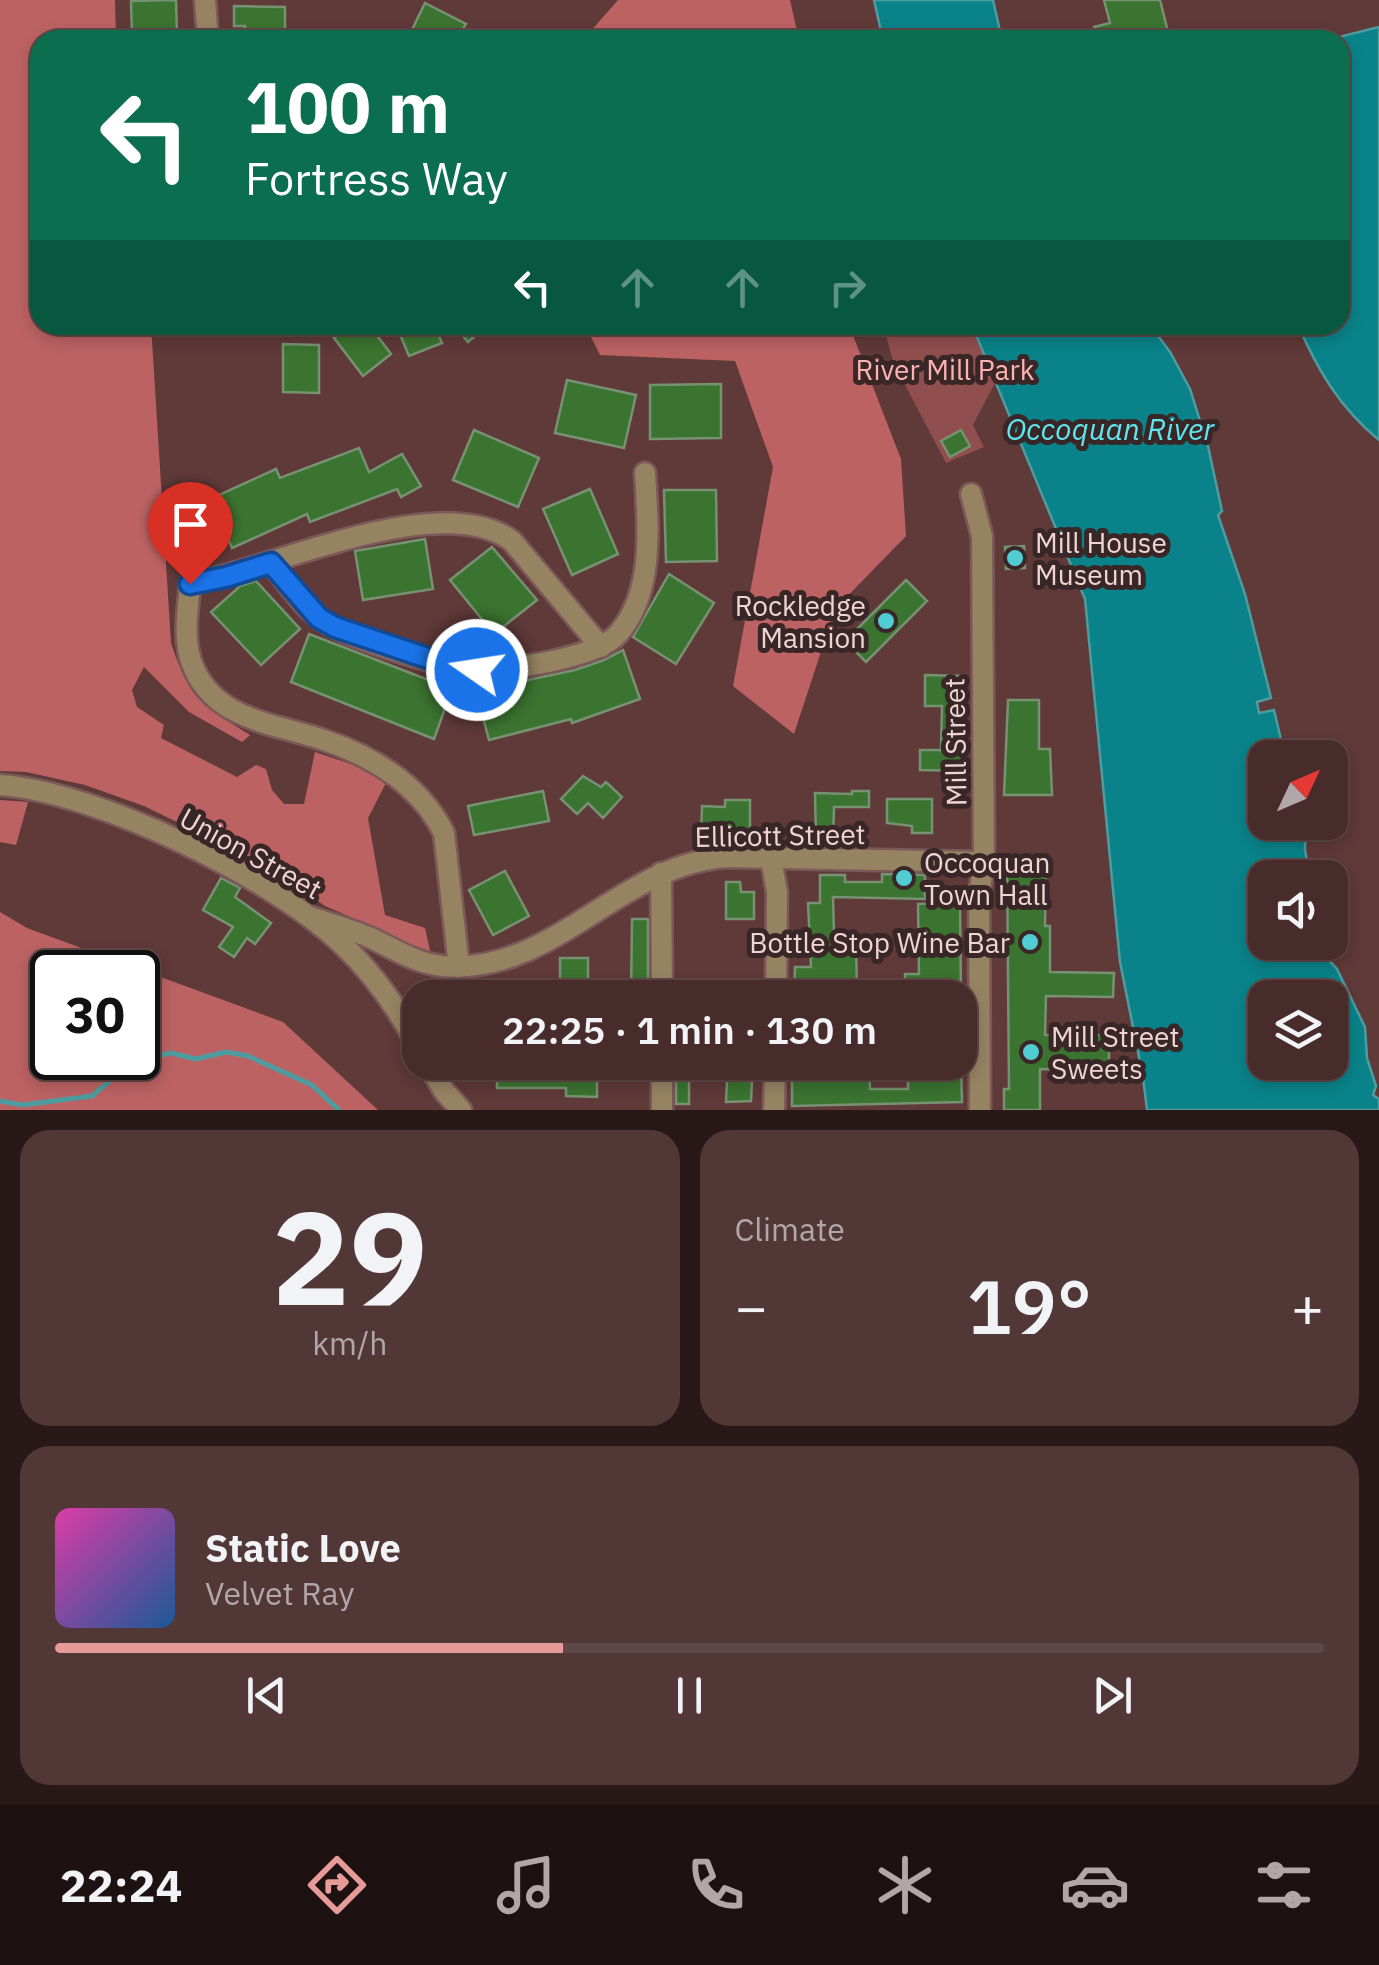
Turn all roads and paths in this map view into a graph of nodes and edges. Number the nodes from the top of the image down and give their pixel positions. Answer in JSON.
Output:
{"nodes":[{"id":1,"x":205,"y":0,"type":"edge"},
{"id":2,"x":207,"y":30,"type":"edge"},
{"id":3,"x":645,"y":473,"type":"dead end"},
{"id":4,"x":971,"y":494,"type":"dead end"},
{"id":5,"x":271,"y":563,"type":"junction"},
{"id":6,"x":602,"y":648,"type":"junction"},
{"id":7,"x":0,"y":785,"type":"edge"},
{"id":8,"x":771,"y":859,"type":"junction"},
{"id":9,"x":984,"y":862,"type":"junction"},
{"id":10,"x":661,"y":873,"type":"junction"},
{"id":11,"x":313,"y":918,"type":"junction"},
{"id":12,"x":459,"y":966,"type":"junction"},
{"id":13,"x":662,"y":980,"type":"edge"},
{"id":14,"x":776,"y":980,"type":"edge"},
{"id":15,"x":402,"y":1016,"type":"edge"},
{"id":16,"x":438,"y":1080,"type":"edge"},
{"id":17,"x":662,"y":1080,"type":"edge"},
{"id":18,"x":775,"y":1080,"type":"edge"},
{"id":19,"x":461,"y":1110,"type":"edge"},
{"id":20,"x":662,"y":1110,"type":"edge"},
{"id":21,"x":774,"y":1110,"type":"edge"},
{"id":22,"x":980,"y":1110,"type":"edge"}],
"edges":[{"from":1,"to":2,"type":"street"},
{"from":3,"to":6,"type":"street"},
{"from":4,"to":9,"type":"street","name":"Mill Street"},
{"from":5,"to":6,"type":"street"},
{"from":5,"to":6,"type":"street"},
{"from":5,"to":12,"type":"street"},
{"from":7,"to":11,"type":"street","name":"Union Street"},
{"from":8,"to":9,"type":"street","name":"Ellicott Street"},
{"from":8,"to":10,"type":"street","name":"Ellicott Street"},
{"from":8,"to":14,"type":"street"},
{"from":9,"to":22,"type":"street","name":"Mill Street"},
{"from":10,"to":12,"type":"street","name":"Ellicott Street"},
{"from":10,"to":13,"type":"street"},
{"from":11,"to":12,"type":"street","name":"Ellicott Street"},
{"from":11,"to":15,"type":"street","name":"Union Street"},
{"from":16,"to":19,"type":"street"},
{"from":17,"to":20,"type":"street"},
{"from":18,"to":21,"type":"street"}]}
